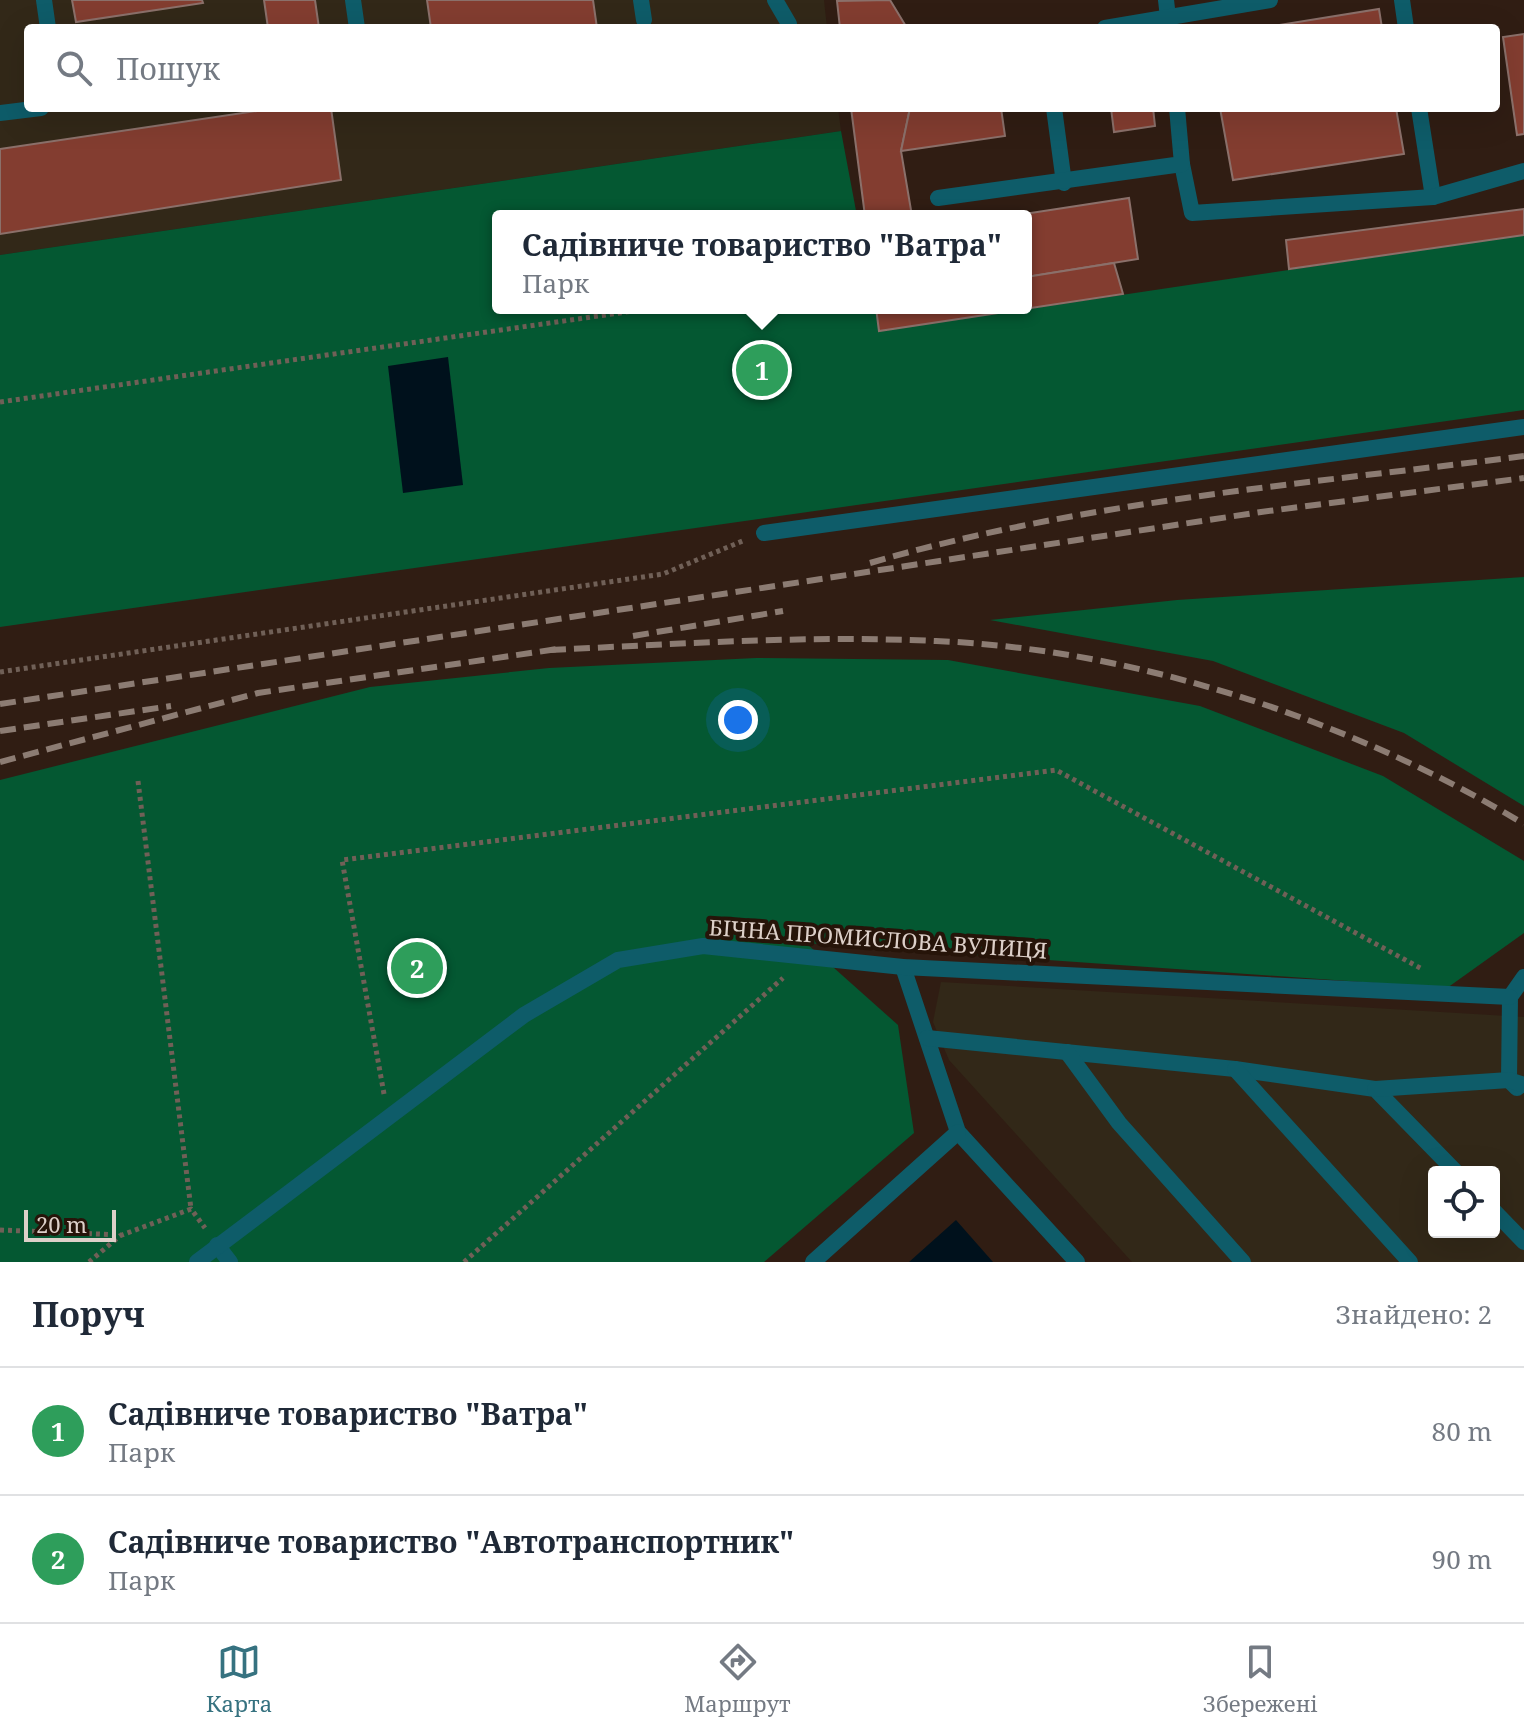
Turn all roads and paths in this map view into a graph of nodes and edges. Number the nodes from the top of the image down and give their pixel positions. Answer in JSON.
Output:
{"nodes":[{"id":1,"x":44,"y":0,"type":"edge"},
{"id":2,"x":353,"y":0,"type":"edge"},
{"id":3,"x":641,"y":0,"type":"edge"},
{"id":4,"x":775,"y":0,"type":"edge"},
{"id":5,"x":1166,"y":0,"type":"edge"},
{"id":6,"x":1270,"y":0,"type":"edge"},
{"id":7,"x":1402,"y":0,"type":"edge"},
{"id":8,"x":644,"y":20,"type":"dead end"},
{"id":9,"x":1169,"y":23,"type":"edge"},
{"id":10,"x":47,"y":24,"type":"edge"},
{"id":11,"x":356,"y":24,"type":"edge"},
{"id":12,"x":789,"y":24,"type":"dead end"},
{"id":13,"x":1405,"y":24,"type":"edge"},
{"id":14,"x":24,"y":110,"type":"edge"},
{"id":15,"x":1055,"y":112,"type":"edge"},
{"id":16,"x":1177,"y":112,"type":"edge"},
{"id":17,"x":1420,"y":112,"type":"edge"},
{"id":18,"x":0,"y":113,"type":"edge"},
{"id":19,"x":1182,"y":164,"type":"junction"},
{"id":20,"x":1524,"y":171,"type":"edge"},
{"id":21,"x":1064,"y":183,"type":"junction"},
{"id":22,"x":1433,"y":197,"type":"junction"},
{"id":23,"x":938,"y":198,"type":"dead end"},
{"id":24,"x":612,"y":314,"type":"edge"},
{"id":25,"x":0,"y":402,"type":"edge"},
{"id":26,"x":1524,"y":427,"type":"edge"},
{"id":27,"x":764,"y":533,"type":"joint"},
{"id":28,"x":0,"y":672,"type":"edge"},
{"id":29,"x":138,"y":781,"type":"dead end"},
{"id":30,"x":804,"y":959,"type":"junction"},
{"id":31,"x":903,"y":967,"type":"junction"},
{"id":32,"x":1425,"y":971,"type":"dead end"},
{"id":33,"x":1524,"y":977,"type":"edge"},
{"id":34,"x":1510,"y":997,"type":"junction"},
{"id":35,"x":927,"y":1038,"type":"junction"},
{"id":36,"x":1067,"y":1052,"type":"junction"},
{"id":37,"x":1235,"y":1069,"type":"junction"},
{"id":38,"x":1517,"y":1082,"type":"edge"},
{"id":39,"x":1375,"y":1089,"type":"junction"},
{"id":40,"x":1524,"y":1095,"type":"edge"},
{"id":41,"x":388,"y":1118,"type":"junction"},
{"id":42,"x":958,"y":1132,"type":"junction"},
{"id":43,"x":1450,"y":1166,"type":"edge"},
{"id":44,"x":191,"y":1209,"type":"junction"},
{"id":45,"x":1500,"y":1217,"type":"edge"},
{"id":46,"x":0,"y":1230,"type":"edge"},
{"id":47,"x":122,"y":1235,"type":"junction"},
{"id":48,"x":1524,"y":1242,"type":"edge"},
{"id":49,"x":217,"y":1245,"type":"junction"},
{"id":50,"x":89,"y":1262,"type":"edge"},
{"id":51,"x":197,"y":1262,"type":"edge"},
{"id":52,"x":230,"y":1262,"type":"edge"},
{"id":53,"x":464,"y":1262,"type":"edge"},
{"id":54,"x":813,"y":1262,"type":"edge"},
{"id":55,"x":1077,"y":1262,"type":"edge"},
{"id":56,"x":1243,"y":1262,"type":"edge"},
{"id":57,"x":1410,"y":1262,"type":"edge"}],
"edges":[{"from":1,"to":10,"type":"lane"},
{"from":2,"to":11,"type":"lane"},
{"from":3,"to":8,"type":"lane"},
{"from":4,"to":12,"type":"lane"},
{"from":5,"to":9,"type":"lane"},
{"from":6,"to":9,"type":"lane"},
{"from":7,"to":13,"type":"lane"},
{"from":14,"to":18,"type":"lane"},
{"from":15,"to":21,"type":"lane"},
{"from":16,"to":19,"type":"lane"},
{"from":17,"to":22,"type":"lane"},
{"from":19,"to":21,"type":"lane"},
{"from":19,"to":22,"type":"lane"},
{"from":20,"to":22,"type":"lane"},
{"from":21,"to":23,"type":"lane"},
{"from":24,"to":25,"type":"path"},
{"from":26,"to":27,"type":"lane"},
{"from":27,"to":28,"type":"path"},
{"from":29,"to":44,"type":"path"},
{"from":30,"to":31,"type":"lane","name":"БІЧНА ПРОМИСЛОВА ВУЛИЦЯ"},
{"from":30,"to":41,"type":"lane","name":"БІЧНА ПРОМИСЛОВА ВУЛИЦЯ"},
{"from":30,"to":53,"type":"path"},
{"from":31,"to":34,"type":"lane","name":"БІЧНА ПРОМИСЛОВА ВУЛИЦЯ"},
{"from":31,"to":35,"type":"lane"},
{"from":32,"to":41,"type":"path"},
{"from":33,"to":34,"type":"lane"},
{"from":34,"to":38,"type":"lane"},
{"from":35,"to":36,"type":"lane"},
{"from":35,"to":42,"type":"lane"},
{"from":36,"to":37,"type":"lane"},
{"from":36,"to":56,"type":"lane"},
{"from":37,"to":39,"type":"lane"},
{"from":37,"to":57,"type":"lane"},
{"from":38,"to":39,"type":"lane"},
{"from":38,"to":40,"type":"lane"},
{"from":39,"to":43,"type":"lane"},
{"from":41,"to":49,"type":"lane","name":"БІЧНА ПРОМИСЛОВА ВУЛИЦЯ"},
{"from":42,"to":54,"type":"lane"},
{"from":42,"to":55,"type":"lane"},
{"from":44,"to":47,"type":"path"},
{"from":44,"to":49,"type":"path"},
{"from":45,"to":48,"type":"lane"},
{"from":46,"to":47,"type":"path"},
{"from":47,"to":50,"type":"path"},
{"from":49,"to":51,"type":"lane","name":"БІЧНА ПРОМИСЛОВА ВУЛИЦЯ"},
{"from":49,"to":52,"type":"lane"}]}
